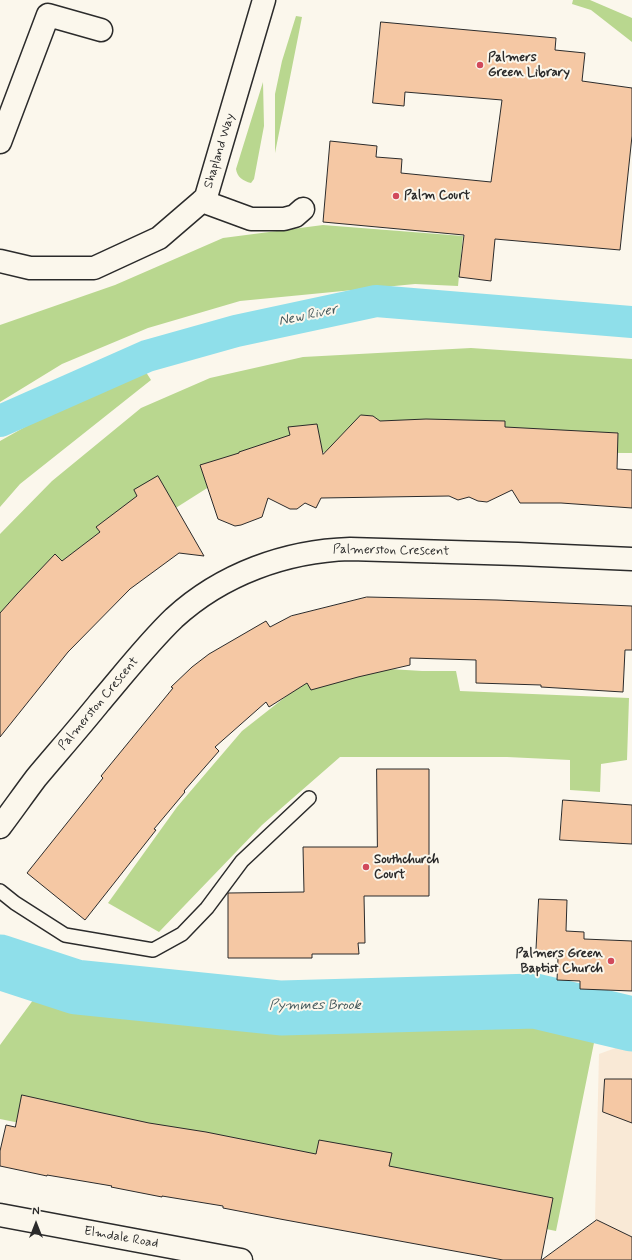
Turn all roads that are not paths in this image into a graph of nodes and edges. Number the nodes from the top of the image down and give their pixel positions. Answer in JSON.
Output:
{"nodes":[{"id":1,"x":264,"y":0,"type":"edge"},
{"id":2,"x":101,"y":30,"type":"dead end"},
{"id":3,"x":0,"y":142,"type":"edge"},
{"id":4,"x":202,"y":201,"type":"junction"},
{"id":5,"x":303,"y":209,"type":"dead end"},
{"id":6,"x":0,"y":261,"type":"edge"},
{"id":7,"x":632,"y":559,"type":"edge"},
{"id":8,"x":309,"y":798,"type":"dead end"},
{"id":9,"x":0,"y":827,"type":"edge"},
{"id":10,"x":0,"y":891,"type":"edge"},
{"id":11,"x":0,"y":1215,"type":"edge"},
{"id":12,"x":241,"y":1260,"type":"edge"}],
"edges":[{"from":1,"to":4,"type":"street","name":"Shapland Way"},
{"from":2,"to":3,"type":"street"},
{"from":4,"to":5,"type":"street"},
{"from":4,"to":6,"type":"street","name":"Shapland Way"},
{"from":7,"to":9,"type":"street","name":"Palmerston Crescent"},
{"from":8,"to":10,"type":"lane"},
{"from":11,"to":12,"type":"street","name":"Elmdale Road"}]}
